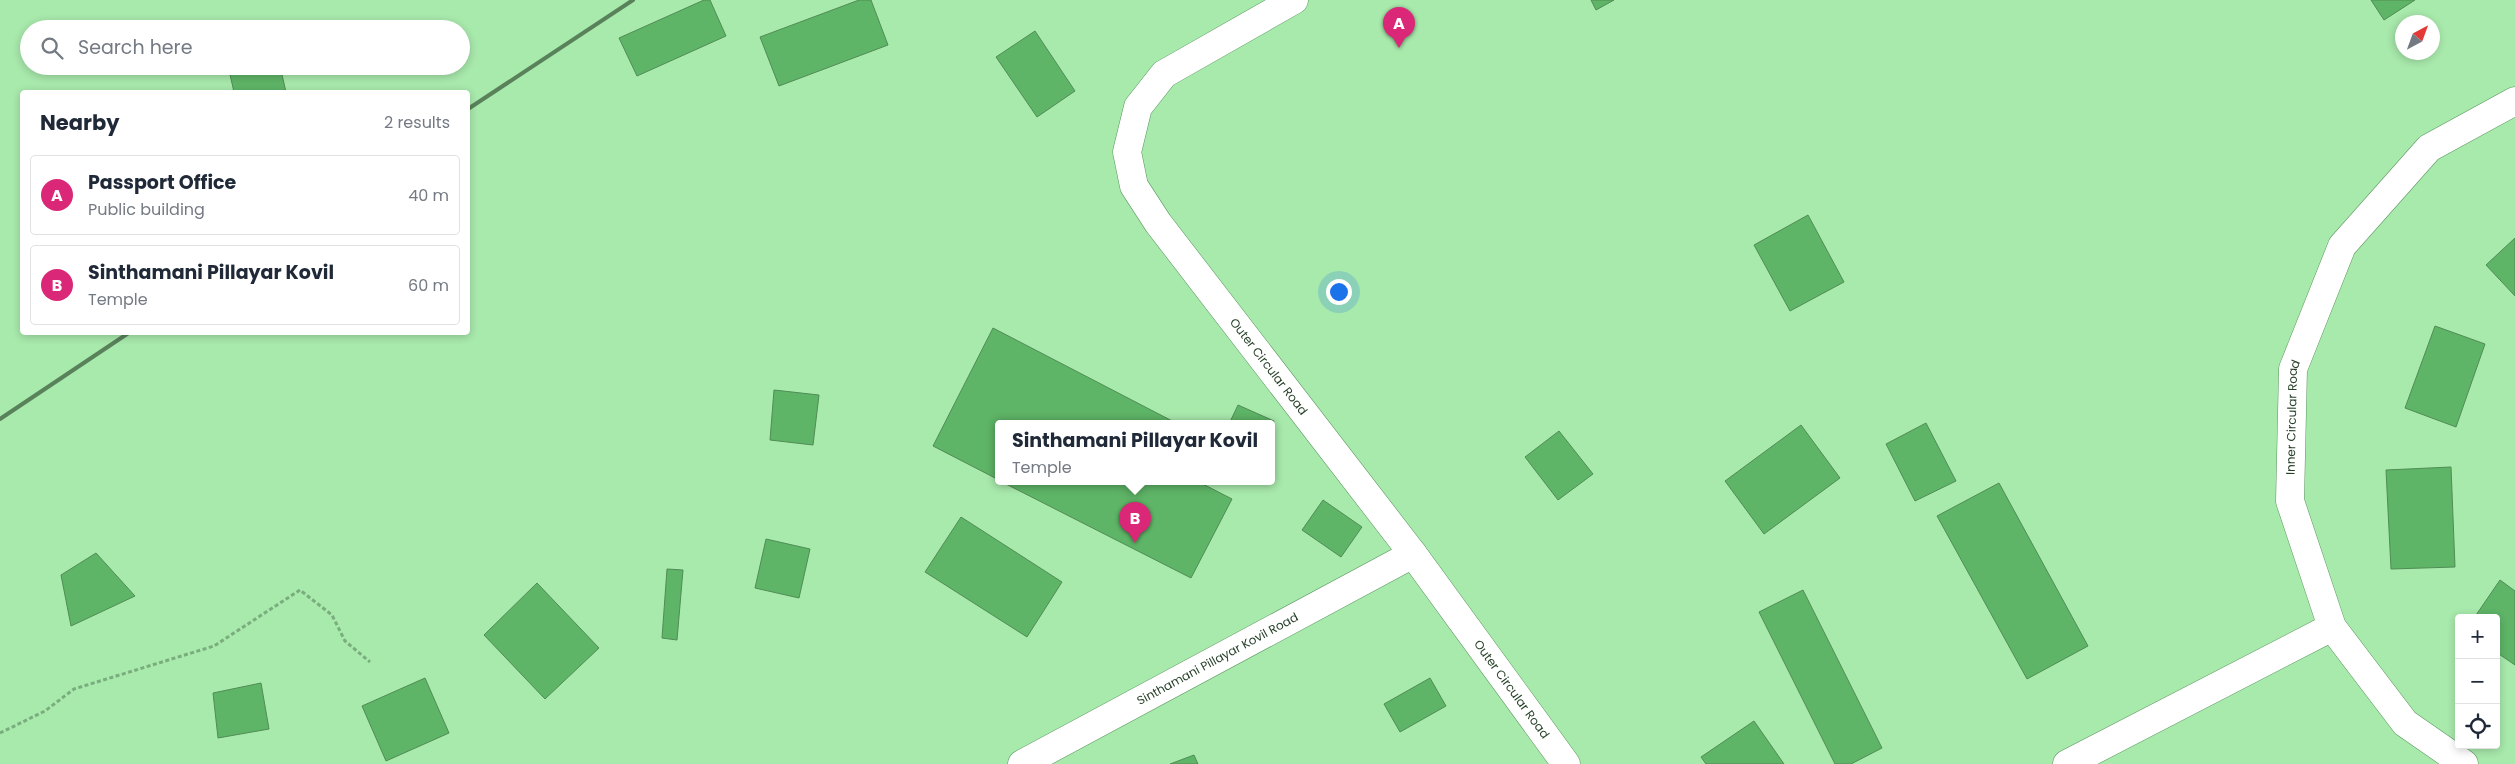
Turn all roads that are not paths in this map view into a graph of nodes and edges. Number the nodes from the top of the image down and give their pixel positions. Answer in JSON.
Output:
{"nodes":[{"id":1,"x":1294,"y":0,"type":"edge"},
{"id":2,"x":2515,"y":102,"type":"edge"},
{"id":3,"x":1413,"y":554,"type":"junction"},
{"id":4,"x":2332,"y":627,"type":"junction"},
{"id":5,"x":1022,"y":764,"type":"edge"},
{"id":6,"x":1566,"y":764,"type":"edge"},
{"id":7,"x":2067,"y":764,"type":"edge"},
{"id":8,"x":2464,"y":764,"type":"edge"}],
"edges":[{"from":1,"to":3,"type":"street","name":"Outer Circular Road"},
{"from":2,"to":4,"type":"street","name":"Inner Circular Road"},
{"from":3,"to":5,"type":"street","name":"Sinthamani Pillayar Kovil Road"},
{"from":3,"to":6,"type":"street","name":"Outer Circular Road"},
{"from":4,"to":7,"type":"street"},
{"from":4,"to":8,"type":"street","name":"Inner Circular Road"}]}
